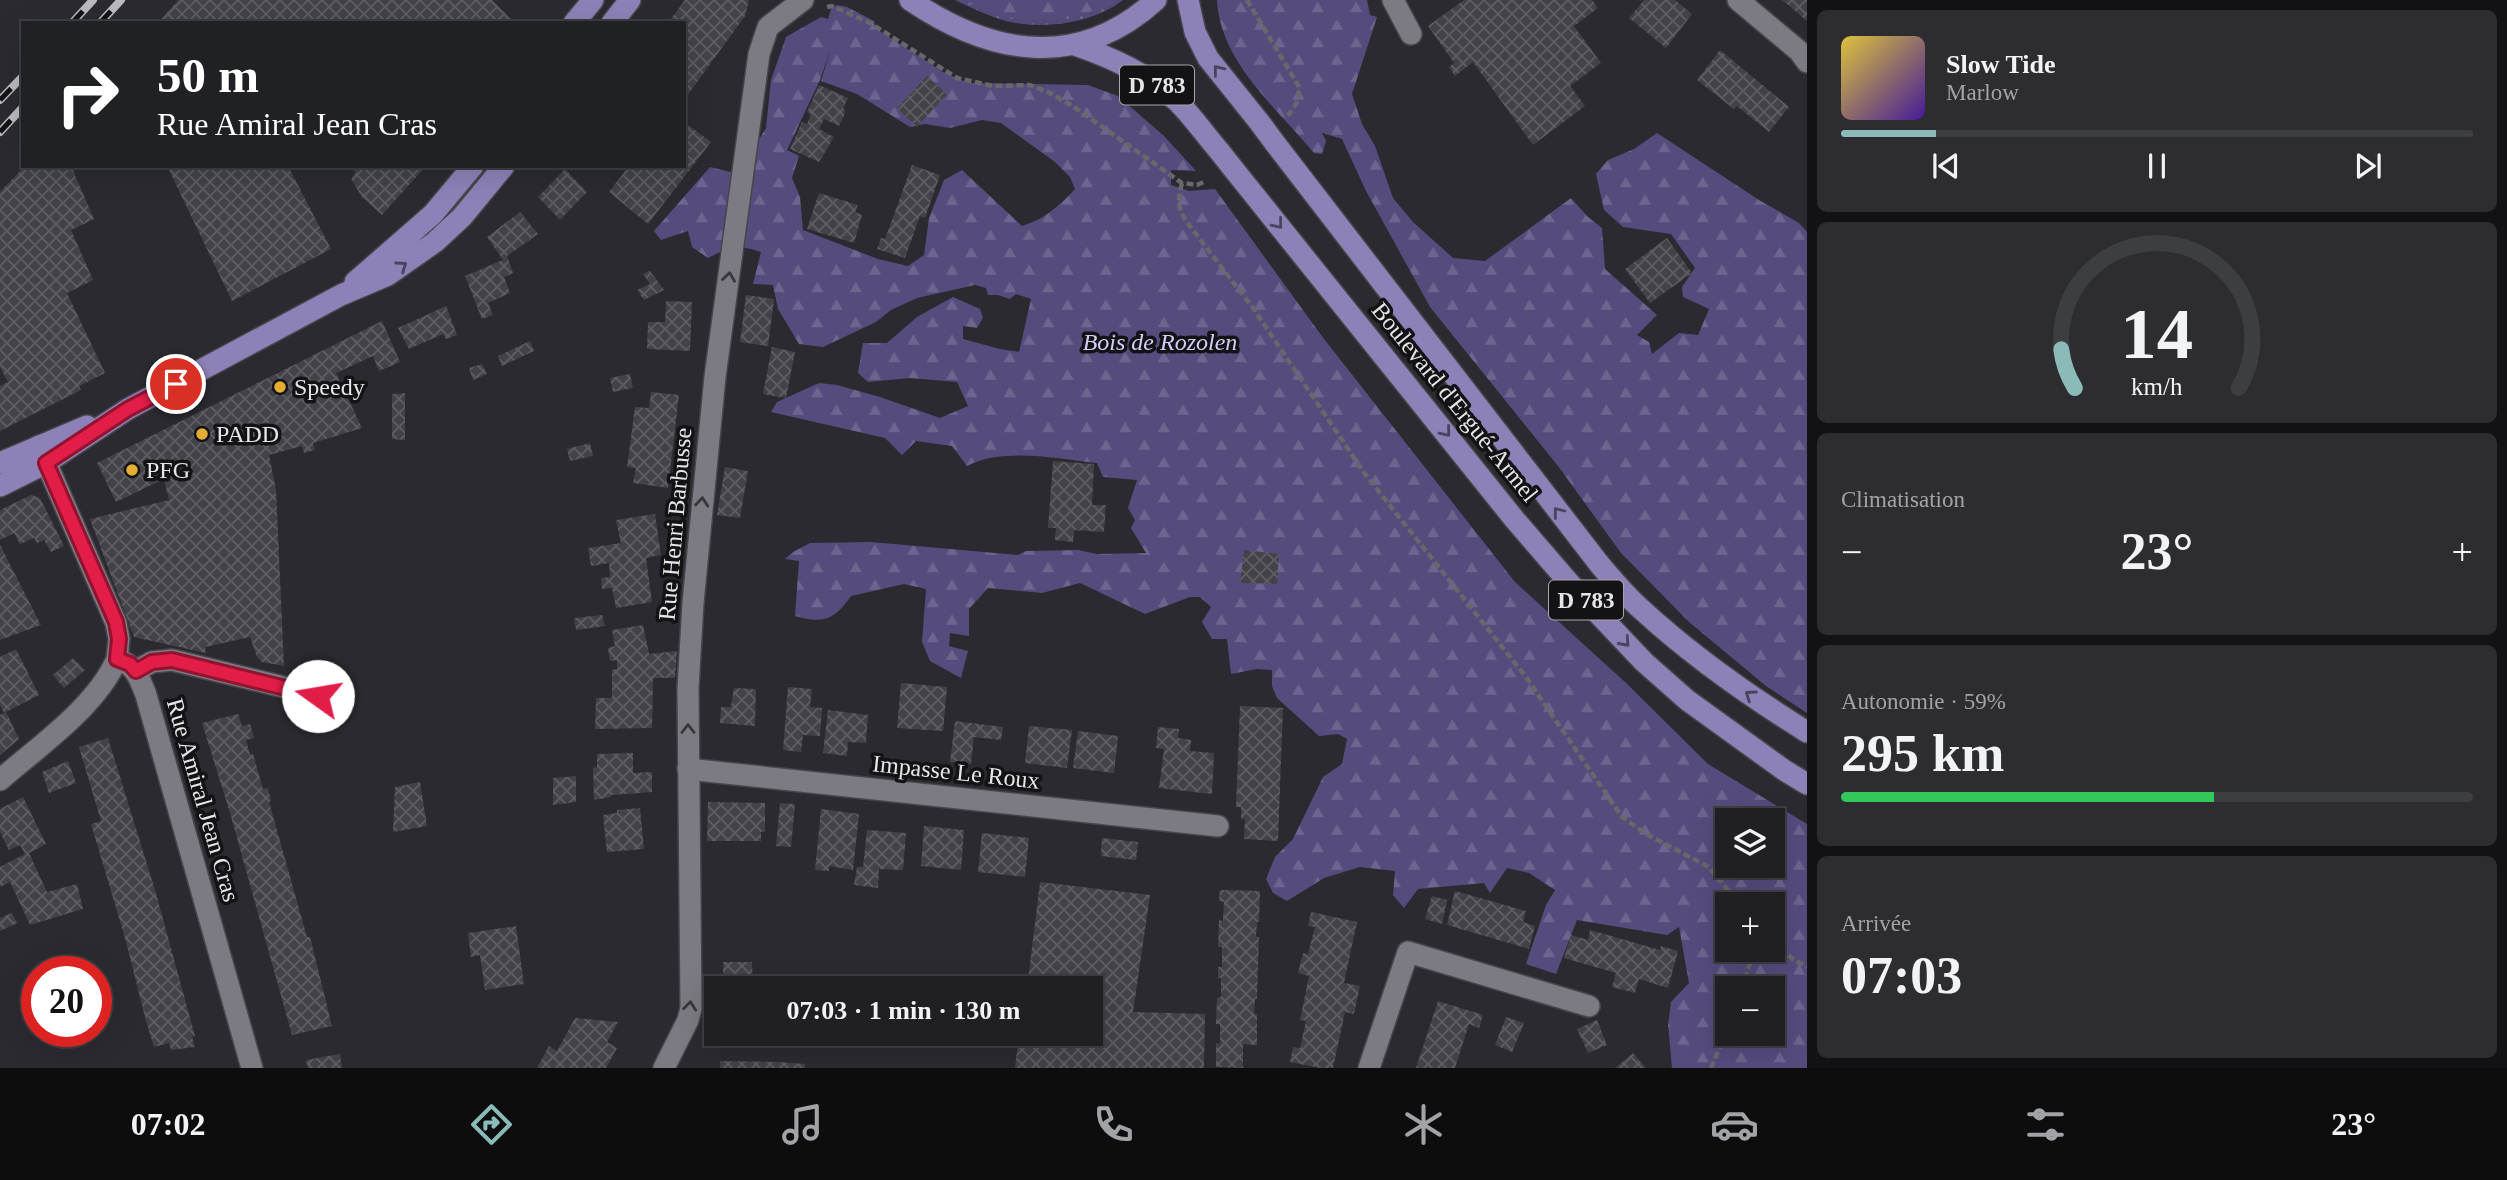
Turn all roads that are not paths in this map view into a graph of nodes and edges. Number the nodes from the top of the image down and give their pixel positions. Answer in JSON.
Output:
{"nodes":[{"id":1,"x":593,"y":0,"type":"edge"},
{"id":2,"x":630,"y":0,"type":"edge"},
{"id":3,"x":803,"y":0,"type":"edge"},
{"id":4,"x":910,"y":0,"type":"edge"},
{"id":5,"x":1156,"y":0,"type":"edge"},
{"id":6,"x":1188,"y":0,"type":"edge"},
{"id":7,"x":1393,"y":0,"type":"edge"},
{"id":8,"x":1738,"y":0,"type":"edge"},
{"id":9,"x":576,"y":21,"type":"edge"},
{"id":10,"x":614,"y":21,"type":"edge"},
{"id":11,"x":1411,"y":34,"type":"dead end"},
{"id":12,"x":1075,"y":45,"type":"junction"},
{"id":13,"x":1807,"y":62,"type":"edge"},
{"id":14,"x":471,"y":168,"type":"edge"},
{"id":15,"x":502,"y":168,"type":"edge"},
{"id":16,"x":341,"y":295,"type":"junction"},
{"id":17,"x":43,"y":454,"type":"junction"},
{"id":18,"x":0,"y":463,"type":"edge"},
{"id":19,"x":0,"y":486,"type":"edge"},
{"id":20,"x":117,"y":659,"type":"junction"},
{"id":21,"x":136,"y":671,"type":"junction"},
{"id":22,"x":342,"y":701,"type":"dead end"},
{"id":23,"x":1807,"y":733,"type":"edge"},
{"id":24,"x":688,"y":769,"type":"junction"},
{"id":25,"x":0,"y":780,"type":"edge"},
{"id":26,"x":1807,"y":784,"type":"edge"},
{"id":27,"x":1218,"y":826,"type":"dead end"},
{"id":28,"x":1589,"y":1006,"type":"dead end"},
{"id":29,"x":252,"y":1068,"type":"edge"},
{"id":30,"x":664,"y":1068,"type":"edge"},
{"id":31,"x":1369,"y":1068,"type":"edge"}],
"edges":[{"from":1,"to":9,"type":"main road"},
{"from":2,"to":10,"type":"main road"},
{"from":24,"to":3,"type":"street","name":"Rue Henri Barbusse","one_way":true},
{"from":4,"to":12,"type":"main road"},
{"from":5,"to":12,"type":"main road"},
{"from":23,"to":6,"type":"main road","name":"Boulevard d'Ergué-Armel","number":"D 783","one_way":true,"bridge":true},
{"from":7,"to":11,"type":"street"},
{"from":8,"to":13,"type":"street"},
{"from":12,"to":26,"type":"main road","name":"Boulevard d'Ergué-Armel","number":"D 783","one_way":true,"bridge":true},
{"from":14,"to":16,"type":"main road"},
{"from":16,"to":15,"type":"main road","one_way":true},
{"from":16,"to":17,"type":"main road"},
{"from":17,"to":18,"type":"main road"},
{"from":17,"to":19,"type":"main road"},
{"from":17,"to":20,"type":"street"},
{"from":20,"to":21,"type":"street"},
{"from":20,"to":25,"type":"street"},
{"from":21,"to":22,"type":"street"},
{"from":21,"to":29,"type":"street","name":"Rue Amiral Jean Cras"},
{"from":24,"to":27,"type":"street","name":"Impasse Le Roux"},
{"from":30,"to":24,"type":"street","name":"Rue Henri Barbusse","one_way":true},
{"from":28,"to":31,"type":"street"}]}
